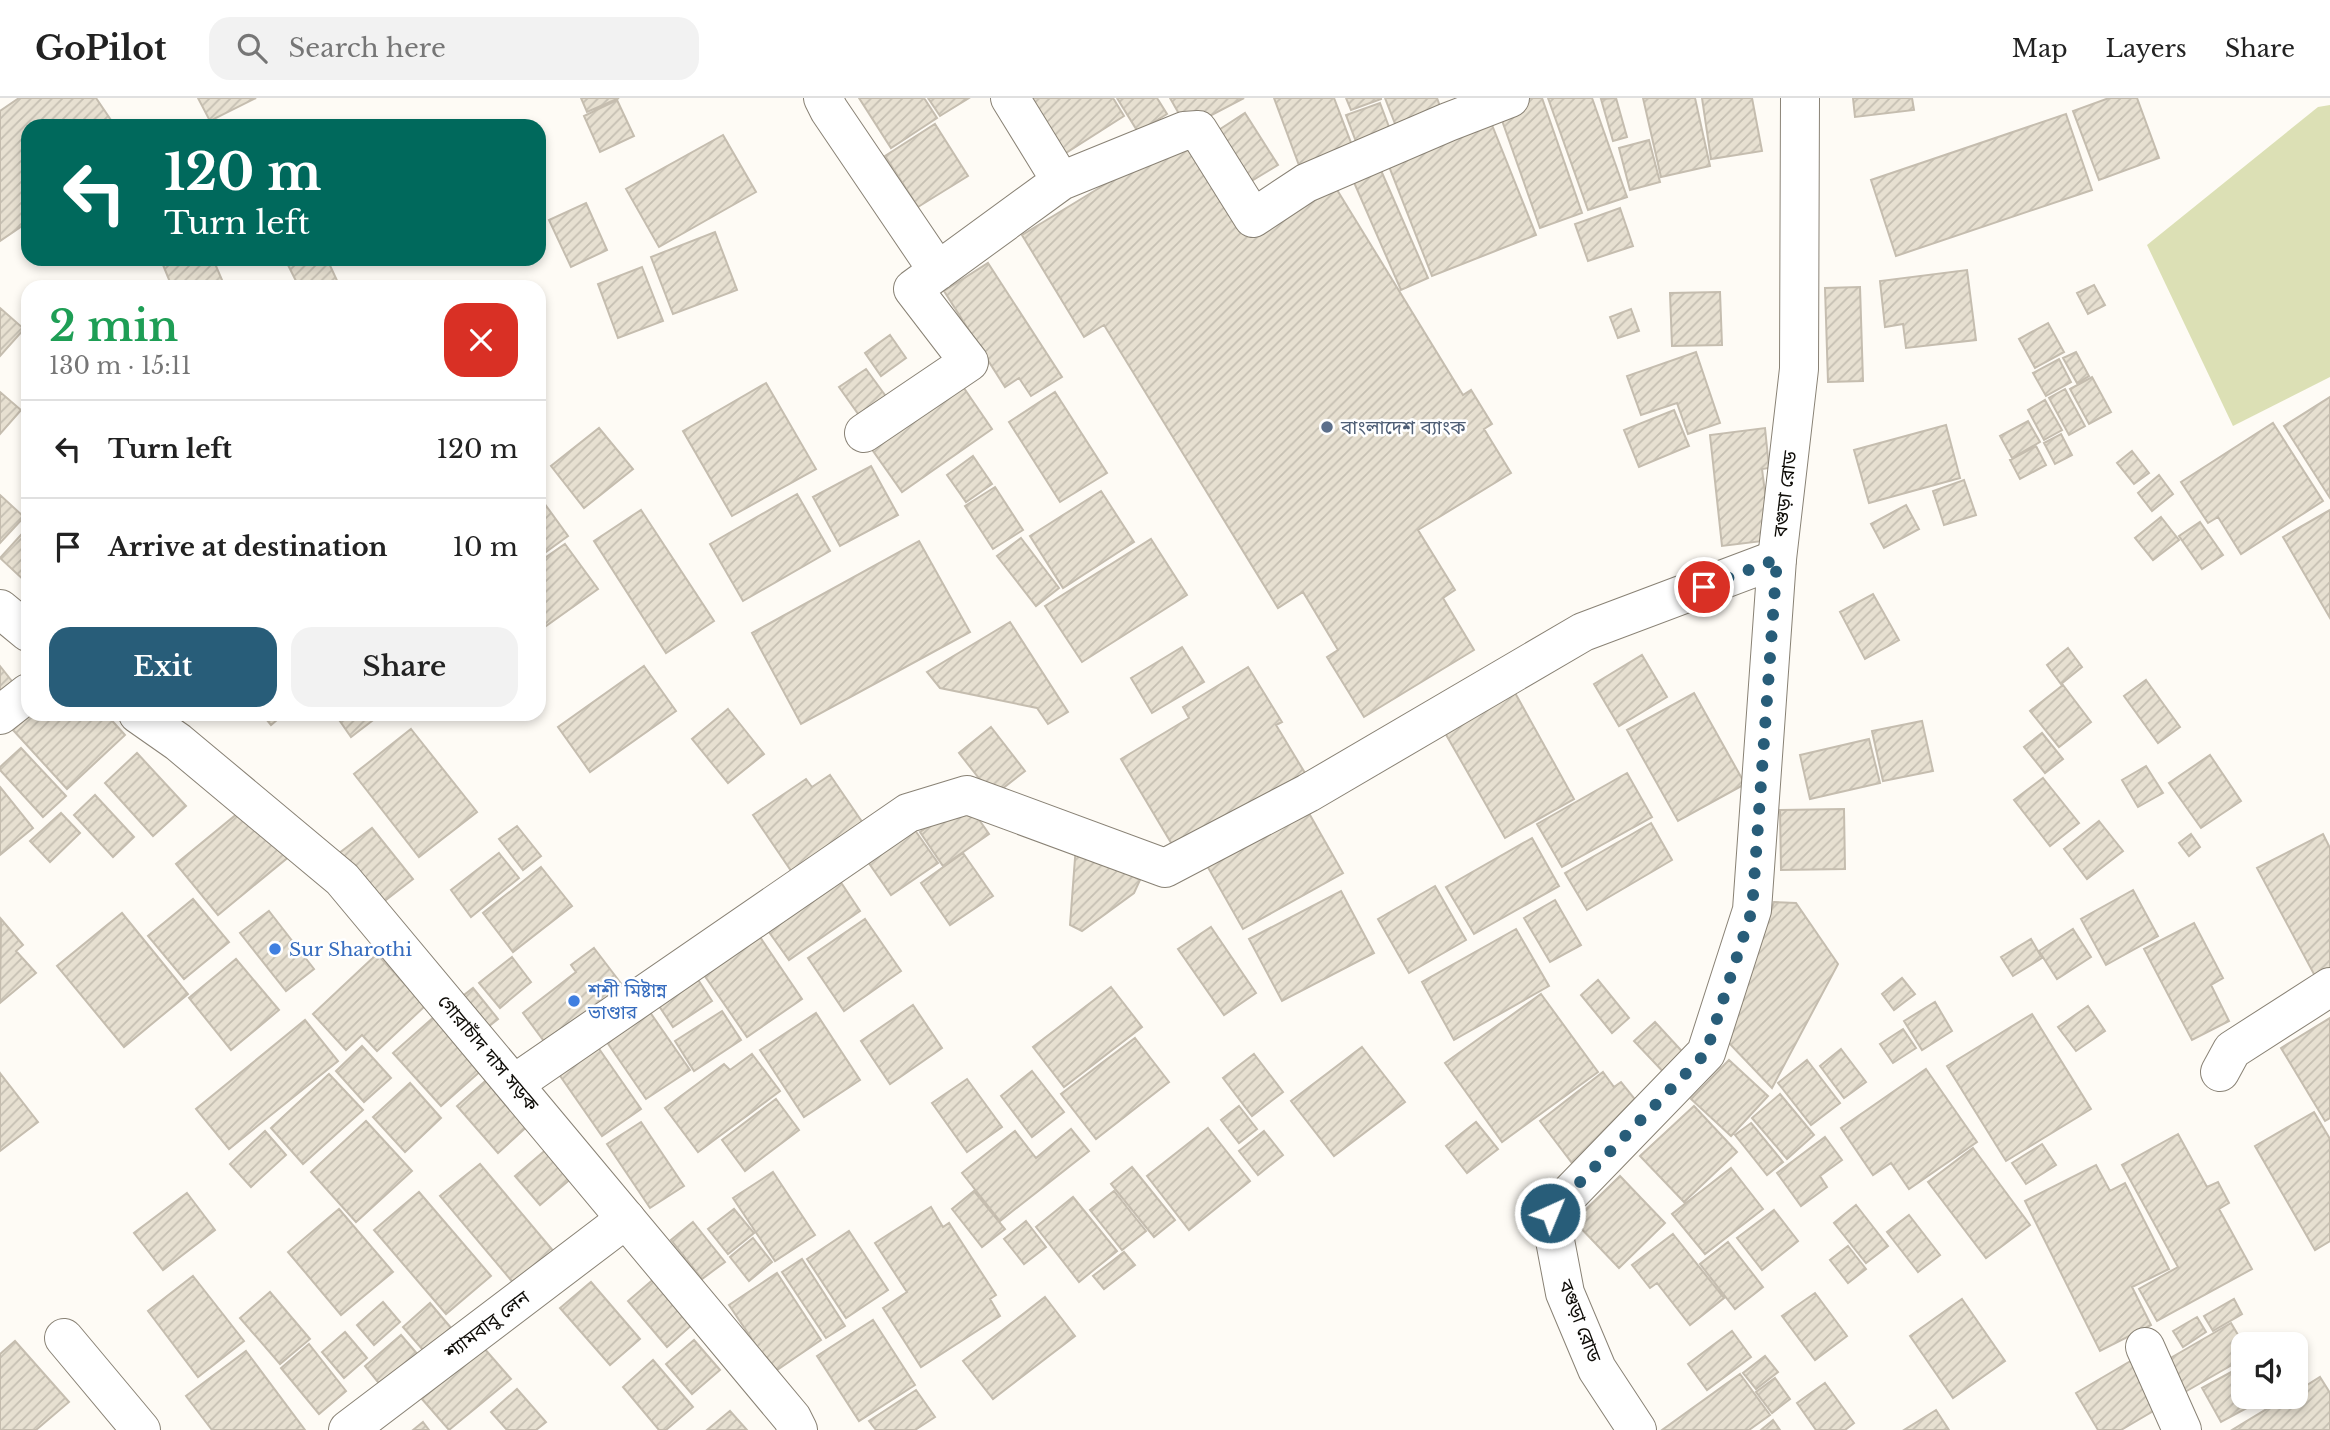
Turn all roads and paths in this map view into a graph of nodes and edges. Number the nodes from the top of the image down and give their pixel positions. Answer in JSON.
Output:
{"nodes":[{"id":1,"x":823,"y":98,"type":"edge"},
{"id":2,"x":1010,"y":98,"type":"edge"},
{"id":3,"x":1510,"y":98,"type":"edge"},
{"id":4,"x":1800,"y":98,"type":"edge"},
{"id":5,"x":1062,"y":181,"type":"junction"},
{"id":6,"x":938,"y":271,"type":"junction"},
{"id":7,"x":864,"y":433,"type":"dead end"},
{"id":8,"x":1777,"y":559,"type":"junction"},
{"id":9,"x":0,"y":609,"type":"edge"},
{"id":10,"x":21,"y":626,"type":"edge"},
{"id":11,"x":21,"y":698,"type":"edge"},
{"id":12,"x":0,"y":715,"type":"edge"},
{"id":13,"x":148,"y":721,"type":"edge"},
{"id":14,"x":2330,"y":987,"type":"edge"},
{"id":15,"x":2220,"y":1072,"type":"dead end"},
{"id":16,"x":514,"y":1084,"type":"junction"},
{"id":17,"x":626,"y":1219,"type":"junction"},
{"id":18,"x":64,"y":1338,"type":"dead end"},
{"id":19,"x":2145,"y":1347,"type":"dead end"},
{"id":20,"x":141,"y":1430,"type":"edge"},
{"id":21,"x":348,"y":1430,"type":"edge"},
{"id":22,"x":798,"y":1430,"type":"edge"},
{"id":23,"x":1637,"y":1430,"type":"edge"},
{"id":24,"x":2182,"y":1430,"type":"edge"}],
"edges":[{"from":1,"to":6,"type":"street"},
{"from":2,"to":5,"type":"street"},
{"from":3,"to":5,"type":"street"},
{"from":4,"to":8,"type":"street","name":"বগুড়া রোড"},
{"from":5,"to":6,"type":"street"},
{"from":6,"to":7,"type":"street"},
{"from":8,"to":16,"type":"street"},
{"from":8,"to":23,"type":"street","name":"বগুড়া রোড"},
{"from":9,"to":10,"type":"street"},
{"from":11,"to":12,"type":"street"},
{"from":13,"to":16,"type":"street","name":"গোরাচাঁদ দাস সড়ক"},
{"from":14,"to":15,"type":"street"},
{"from":16,"to":17,"type":"street","name":"গোরাচাঁদ দাস সড়ক"},
{"from":17,"to":21,"type":"street","name":"শ্যামবাবু লেন"},
{"from":17,"to":22,"type":"street","name":"গোরাচাঁদ দাস সড়ক"},
{"from":18,"to":20,"type":"street"},
{"from":19,"to":24,"type":"street"}]}
